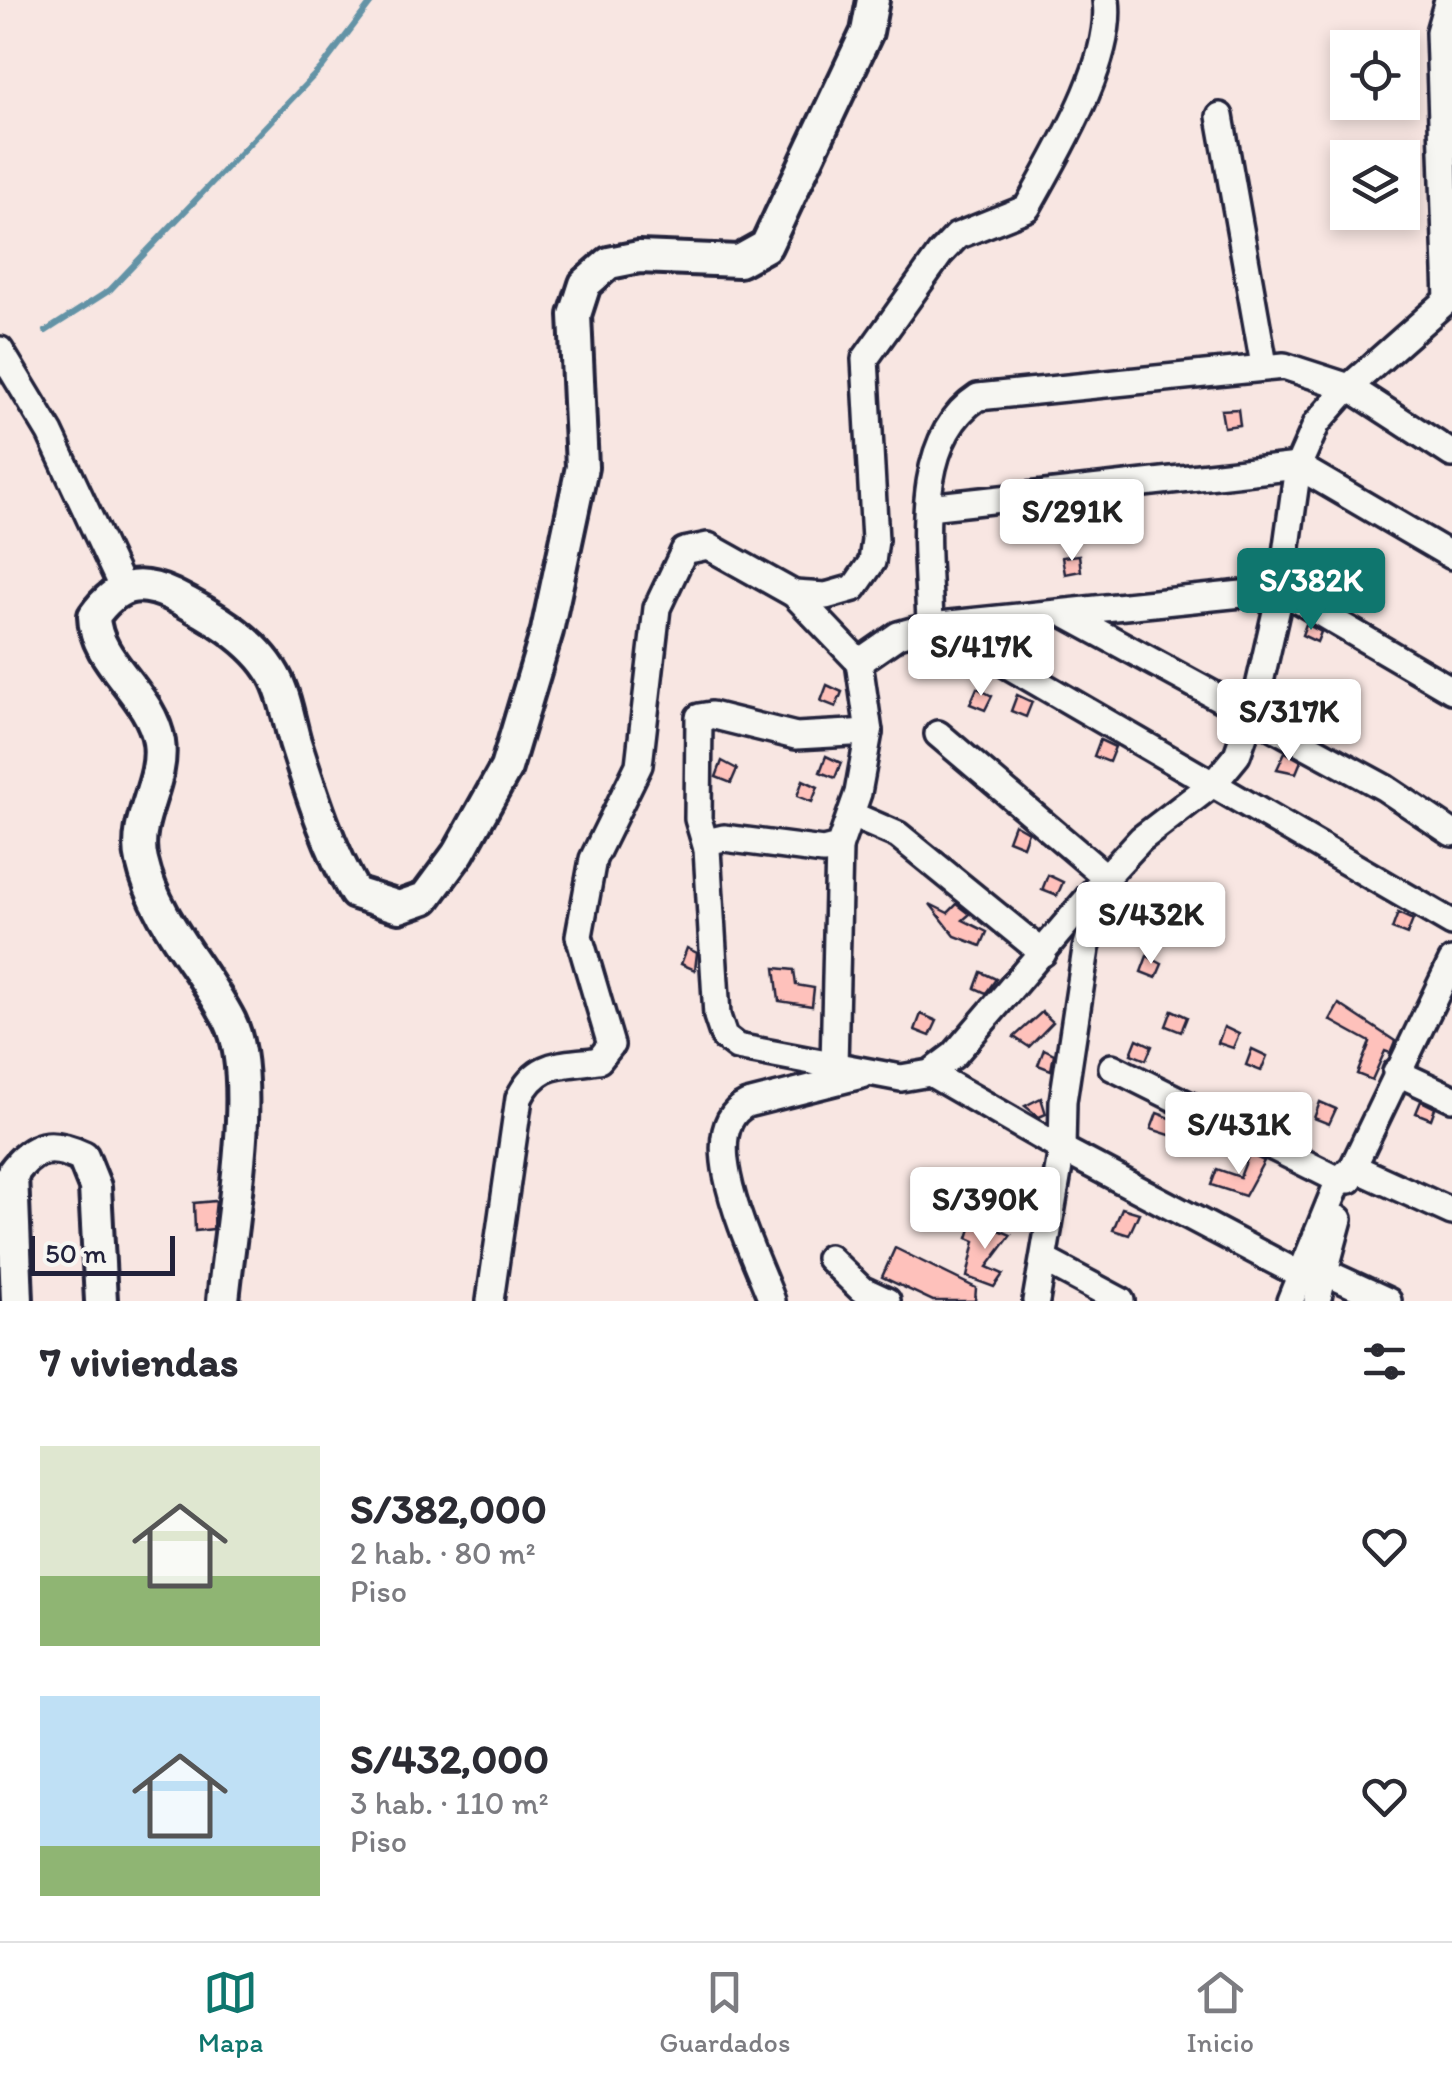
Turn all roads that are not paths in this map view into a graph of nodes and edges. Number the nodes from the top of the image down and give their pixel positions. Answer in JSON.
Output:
{"nodes":[{"id":1,"x":874,"y":0,"type":"edge"},
{"id":2,"x":1106,"y":0,"type":"edge"},
{"id":3,"x":1441,"y":1,"type":"edge"},
{"id":4,"x":1220,"y":116,"type":"dead end"},
{"id":5,"x":1450,"y":298,"type":"edge"},
{"id":6,"x":0,"y":350,"type":"edge"},
{"id":7,"x":1264,"y":365,"type":"junction"},
{"id":8,"x":1348,"y":387,"type":"junction"},
{"id":9,"x":1452,"y":454,"type":"edge"},
{"id":10,"x":1298,"y":466,"type":"junction"},
{"id":11,"x":928,"y":507,"type":"junction"},
{"id":12,"x":1452,"y":556,"type":"edge"},
{"id":13,"x":122,"y":587,"type":"junction"},
{"id":14,"x":1281,"y":590,"type":"junction"},
{"id":15,"x":794,"y":594,"type":"junction"},
{"id":16,"x":1064,"y":612,"type":"junction"},
{"id":17,"x":930,"y":626,"type":"junction"},
{"id":18,"x":859,"y":662,"type":"junction"},
{"id":19,"x":1452,"y":690,"type":"edge"},
{"id":20,"x":1250,"y":714,"type":"junction"},
{"id":21,"x":868,"y":732,"type":"junction"},
{"id":22,"x":938,"y":734,"type":"dead end"},
{"id":23,"x":1214,"y":783,"type":"junction"},
{"id":24,"x":852,"y":815,"type":"junction"},
{"id":25,"x":1452,"y":833,"type":"edge"},
{"id":26,"x":707,"y":848,"type":"junction"},
{"id":27,"x":839,"y":848,"type":"junction"},
{"id":28,"x":1106,"y":877,"type":"junction"},
{"id":29,"x":1452,"y":923,"type":"edge"},
{"id":30,"x":1044,"y":953,"type":"junction"},
{"id":31,"x":1449,"y":973,"type":"edge"},
{"id":32,"x":834,"y":1066,"type":"junction"},
{"id":33,"x":1112,"y":1067,"type":"dead end"},
{"id":34,"x":872,"y":1072,"type":"junction"},
{"id":35,"x":1396,"y":1072,"type":"junction"},
{"id":36,"x":930,"y":1073,"type":"junction"},
{"id":37,"x":1452,"y":1098,"type":"edge"},
{"id":38,"x":1062,"y":1150,"type":"junction"},
{"id":39,"x":1346,"y":1174,"type":"junction"},
{"id":40,"x":1452,"y":1212,"type":"edge"},
{"id":41,"x":828,"y":1258,"type":"dead end"},
{"id":42,"x":1044,"y":1260,"type":"junction"},
{"id":43,"x":1313,"y":1274,"type":"junction"},
{"id":44,"x":16,"y":1301,"type":"edge"},
{"id":45,"x":100,"y":1301,"type":"edge"},
{"id":46,"x":223,"y":1301,"type":"edge"},
{"id":47,"x":490,"y":1301,"type":"edge"},
{"id":48,"x":772,"y":1301,"type":"edge"},
{"id":49,"x":886,"y":1301,"type":"edge"},
{"id":50,"x":1036,"y":1301,"type":"edge"},
{"id":51,"x":1121,"y":1301,"type":"edge"},
{"id":52,"x":1290,"y":1301,"type":"edge"},
{"id":53,"x":1317,"y":1301,"type":"edge"},
{"id":54,"x":1388,"y":1301,"type":"edge"}],
"edges":[{"from":1,"to":13,"type":"main road"},
{"from":2,"to":15,"type":"street"},
{"from":3,"to":5,"type":"street"},
{"from":4,"to":7,"type":"street"},
{"from":5,"to":8,"type":"street"},
{"from":6,"to":13,"type":"street"},
{"from":7,"to":8,"type":"street"},
{"from":7,"to":11,"type":"street"},
{"from":8,"to":9,"type":"street"},
{"from":8,"to":10,"type":"street"},
{"from":10,"to":11,"type":"street"},
{"from":10,"to":12,"type":"street"},
{"from":10,"to":14,"type":"street"},
{"from":11,"to":17,"type":"street"},
{"from":13,"to":46,"type":"main road"},
{"from":14,"to":16,"type":"street"},
{"from":14,"to":19,"type":"street"},
{"from":14,"to":20,"type":"street"},
{"from":15,"to":18,"type":"street"},
{"from":15,"to":47,"type":"street"},
{"from":16,"to":17,"type":"street"},
{"from":16,"to":20,"type":"street"},
{"from":17,"to":18,"type":"street"},
{"from":17,"to":23,"type":"street"},
{"from":18,"to":21,"type":"street"},
{"from":20,"to":23,"type":"street"},
{"from":20,"to":25,"type":"street"},
{"from":21,"to":24,"type":"street"},
{"from":21,"to":26,"type":"street"},
{"from":22,"to":28,"type":"street"},
{"from":23,"to":28,"type":"street"},
{"from":23,"to":29,"type":"street"},
{"from":24,"to":27,"type":"street"},
{"from":24,"to":30,"type":"street"},
{"from":26,"to":27,"type":"street"},
{"from":26,"to":32,"type":"street"},
{"from":27,"to":32,"type":"street"},
{"from":28,"to":30,"type":"street"},
{"from":28,"to":38,"type":"street"},
{"from":30,"to":36,"type":"street"},
{"from":31,"to":35,"type":"street"},
{"from":32,"to":34,"type":"street"},
{"from":33,"to":39,"type":"street"},
{"from":34,"to":36,"type":"street"},
{"from":34,"to":48,"type":"street"},
{"from":35,"to":37,"type":"street"},
{"from":35,"to":39,"type":"street"},
{"from":36,"to":38,"type":"street"},
{"from":38,"to":42,"type":"street"},
{"from":38,"to":43,"type":"street"},
{"from":39,"to":40,"type":"street"},
{"from":39,"to":43,"type":"street"},
{"from":41,"to":49,"type":"street"},
{"from":42,"to":50,"type":"street"},
{"from":42,"to":51,"type":"street"},
{"from":43,"to":52,"type":"street"},
{"from":43,"to":53,"type":"street"},
{"from":43,"to":54,"type":"street"},
{"from":44,"to":45,"type":"main road"}]}
